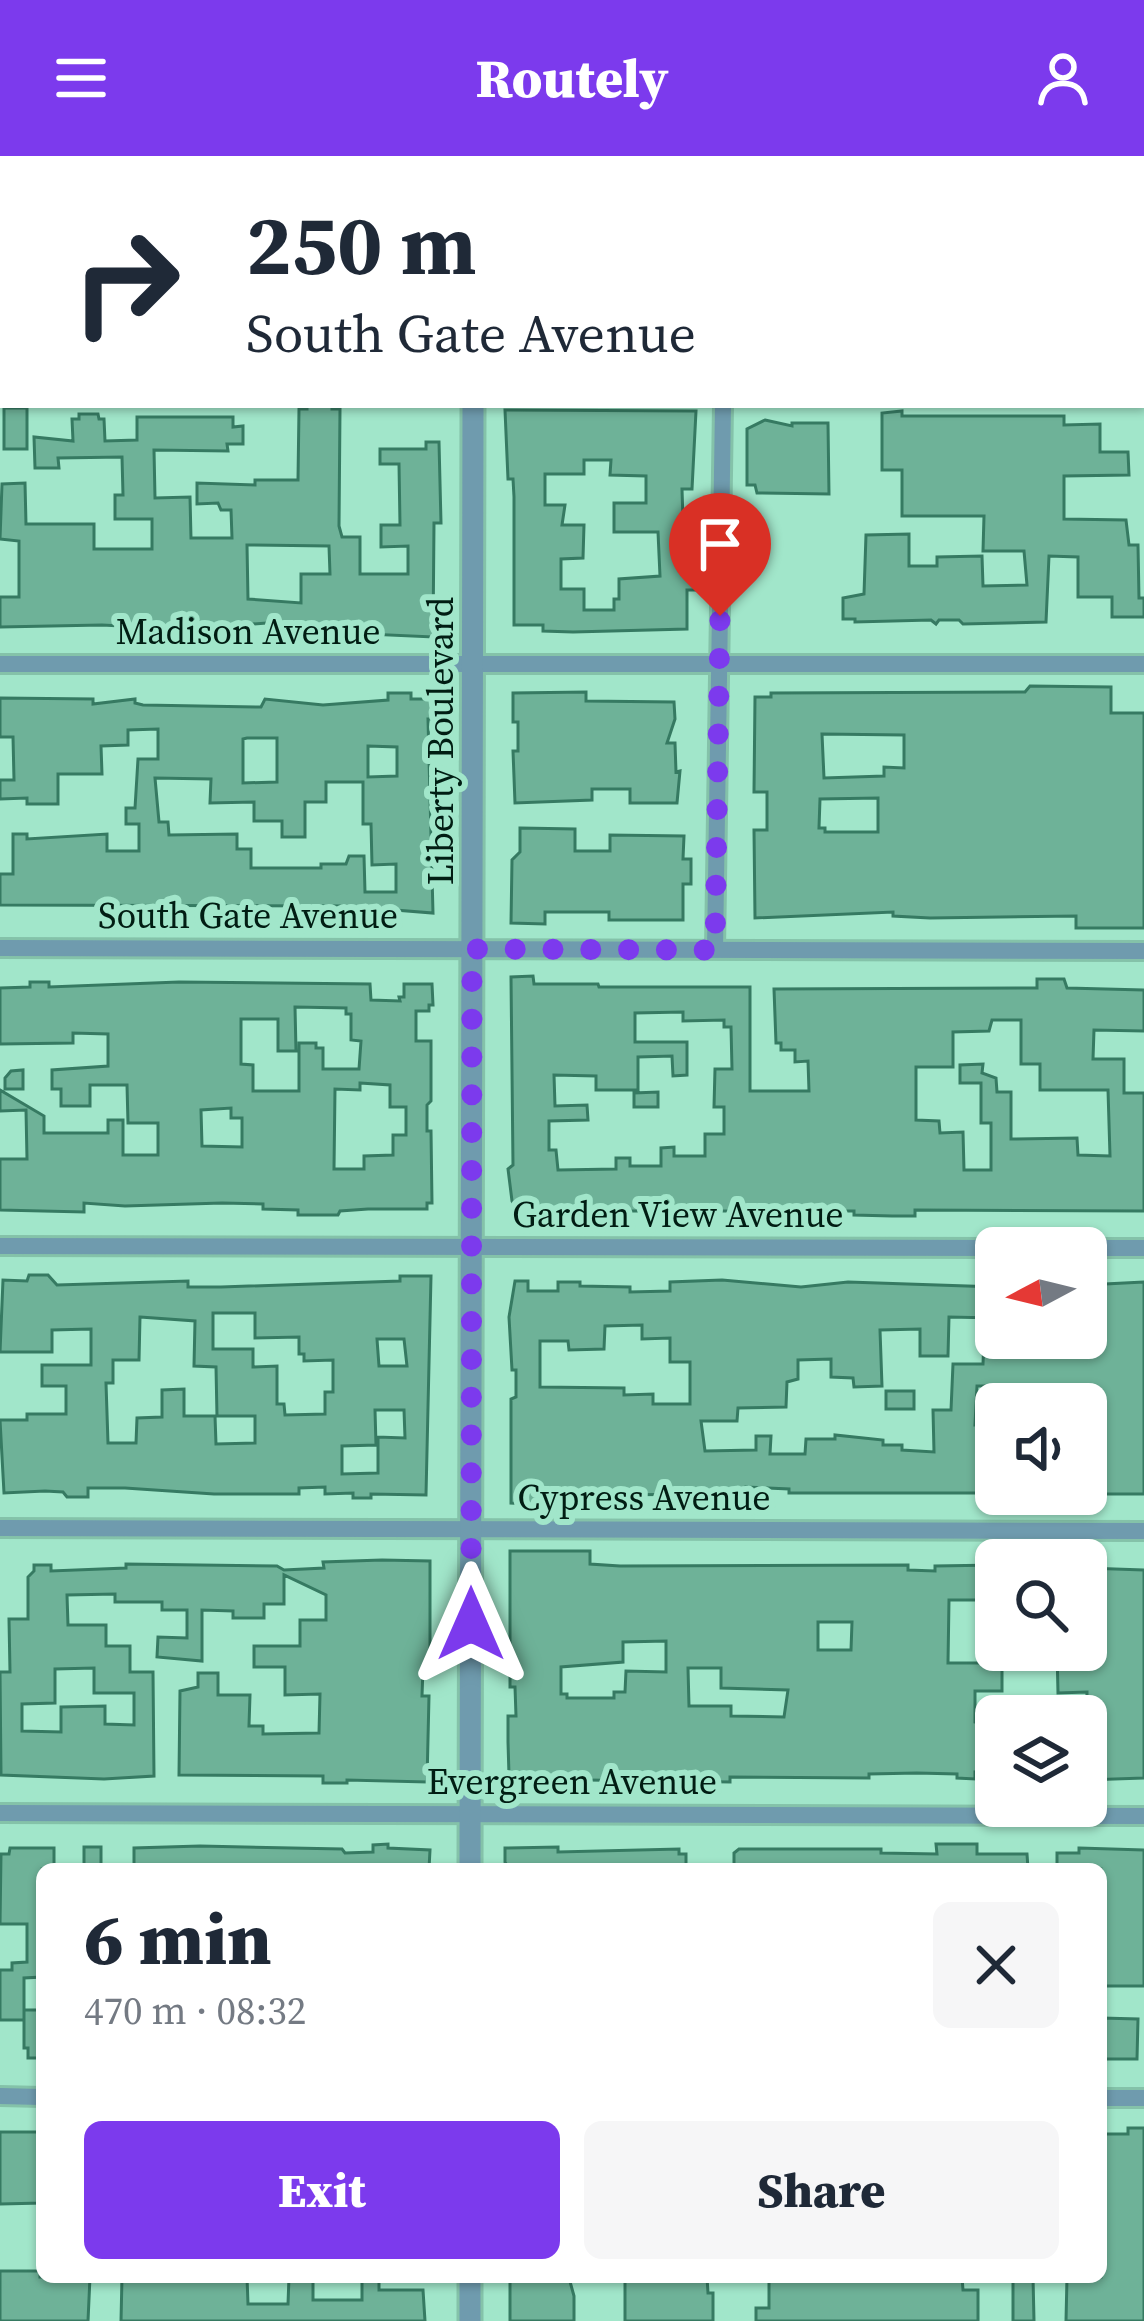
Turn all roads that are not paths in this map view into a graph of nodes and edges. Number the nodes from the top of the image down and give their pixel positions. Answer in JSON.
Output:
{"nodes":[{"id":1,"x":472,"y":408,"type":"edge"},
{"id":2,"x":723,"y":408,"type":"edge"},
{"id":3,"x":0,"y":664,"type":"edge"},
{"id":4,"x":473,"y":664,"type":"junction"},
{"id":5,"x":719,"y":664,"type":"junction"},
{"id":6,"x":1144,"y":664,"type":"edge"},
{"id":7,"x":0,"y":947,"type":"edge"},
{"id":8,"x":472,"y":949,"type":"junction"},
{"id":9,"x":715,"y":950,"type":"junction"},
{"id":10,"x":1144,"y":951,"type":"edge"},
{"id":11,"x":0,"y":1246,"type":"edge"},
{"id":12,"x":473,"y":1247,"type":"junction"},
{"id":13,"x":975,"y":1248,"type":"edge"},
{"id":14,"x":1107,"y":1248,"type":"edge"},
{"id":15,"x":1144,"y":1248,"type":"edge"},
{"id":16,"x":0,"y":1528,"type":"edge"},
{"id":17,"x":471,"y":1529,"type":"junction"},
{"id":18,"x":1144,"y":1532,"type":"edge"},
{"id":19,"x":0,"y":1813,"type":"edge"},
{"id":20,"x":470,"y":1814,"type":"junction"},
{"id":21,"x":1144,"y":1816,"type":"edge"},
{"id":22,"x":470,"y":1863,"type":"edge"},
{"id":23,"x":0,"y":2096,"type":"edge"},
{"id":24,"x":36,"y":2096,"type":"edge"},
{"id":25,"x":1107,"y":2098,"type":"edge"},
{"id":26,"x":1144,"y":2098,"type":"edge"},
{"id":27,"x":470,"y":2283,"type":"edge"},
{"id":28,"x":470,"y":2321,"type":"edge"}],
"edges":[{"from":1,"to":4,"type":"street","name":"Liberty Boulevard"},
{"from":2,"to":5,"type":"street"},
{"from":3,"to":4,"type":"street","name":"Madison Avenue"},
{"from":4,"to":5,"type":"street","name":"Madison Avenue"},
{"from":4,"to":8,"type":"street","name":"Liberty Boulevard"},
{"from":5,"to":6,"type":"street","name":"Madison Avenue"},
{"from":5,"to":9,"type":"street"},
{"from":7,"to":8,"type":"street","name":"South Gate Avenue"},
{"from":8,"to":9,"type":"street","name":"South Gate Avenue"},
{"from":8,"to":12,"type":"street","name":"Liberty Boulevard"},
{"from":9,"to":10,"type":"street","name":"South Gate Avenue"},
{"from":11,"to":12,"type":"street","name":"Garden View Avenue"},
{"from":12,"to":13,"type":"street","name":"Garden View Avenue"},
{"from":12,"to":17,"type":"street","name":"Liberty Boulevard"},
{"from":14,"to":15,"type":"street"},
{"from":16,"to":17,"type":"street","name":"Cypress Avenue"},
{"from":17,"to":18,"type":"street","name":"Cypress Avenue"},
{"from":17,"to":20,"type":"street","name":"Liberty Boulevard"},
{"from":19,"to":20,"type":"street","name":"Evergreen Avenue"},
{"from":20,"to":21,"type":"street","name":"Evergreen Avenue"},
{"from":20,"to":22,"type":"street","name":"Liberty Boulevard"},
{"from":23,"to":24,"type":"street"},
{"from":25,"to":26,"type":"street"},
{"from":27,"to":28,"type":"street"}]}
